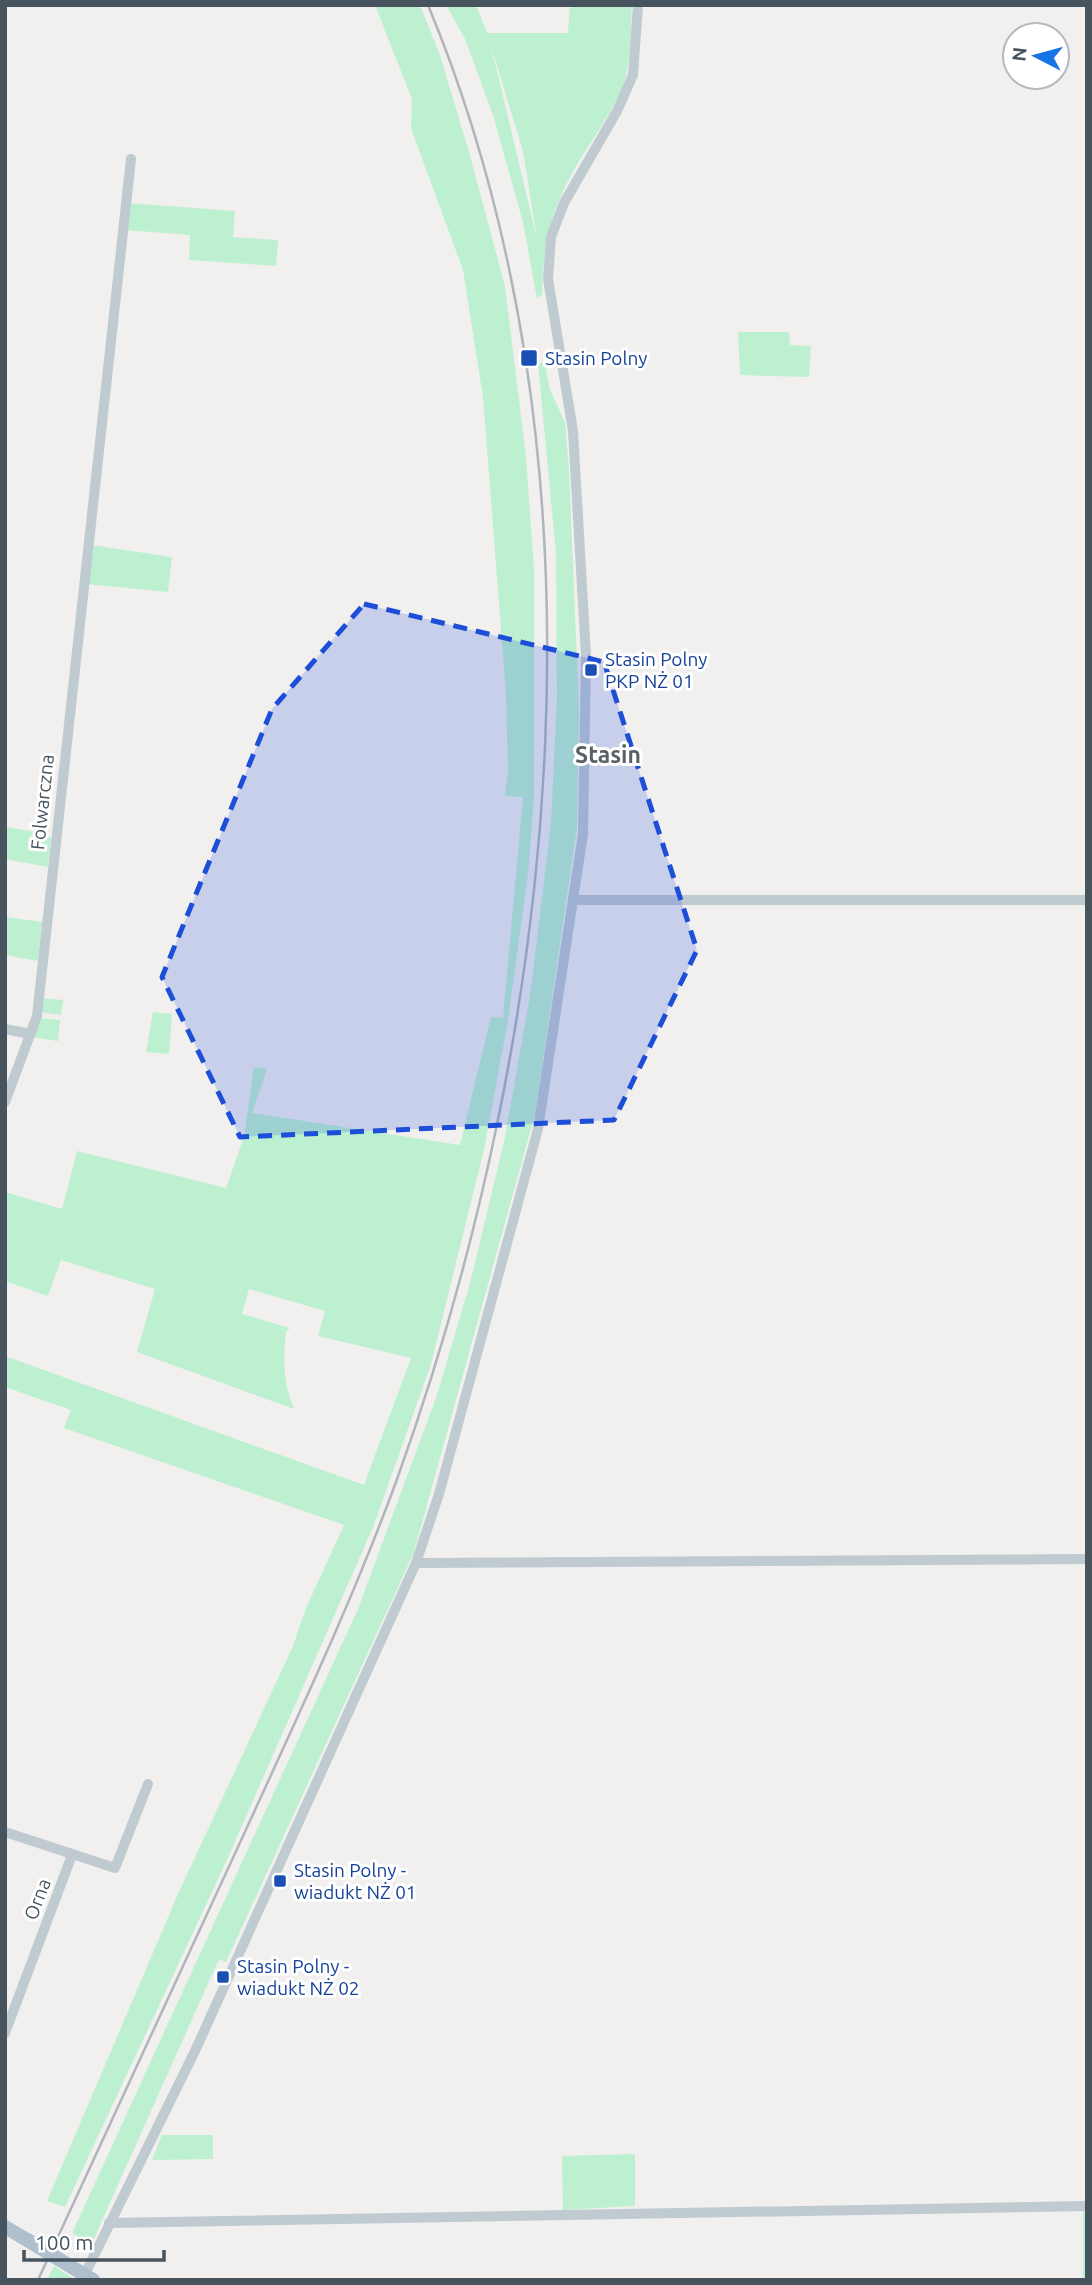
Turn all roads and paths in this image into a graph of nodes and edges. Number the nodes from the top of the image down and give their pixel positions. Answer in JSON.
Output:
{"nodes":[{"id":1,"x":638,"y":5,"type":"edge"},
{"id":2,"x":131,"y":159,"type":"dead end"},
{"id":3,"x":573,"y":900,"type":"junction"},
{"id":4,"x":1087,"y":900,"type":"edge"},
{"id":5,"x":5,"y":1029,"type":"edge"},
{"id":6,"x":30,"y":1034,"type":"junction"},
{"id":7,"x":5,"y":1102,"type":"edge"},
{"id":8,"x":1087,"y":1559,"type":"edge"},
{"id":9,"x":416,"y":1563,"type":"junction"},
{"id":10,"x":148,"y":1784,"type":"dead end"},
{"id":11,"x":5,"y":1832,"type":"edge"},
{"id":12,"x":72,"y":1855,"type":"junction"},
{"id":13,"x":5,"y":2033,"type":"edge"},
{"id":14,"x":1087,"y":2206,"type":"edge"},
{"id":15,"x":109,"y":2223,"type":"junction"},
{"id":16,"x":5,"y":2227,"type":"edge"},
{"id":17,"x":82,"y":2280,"type":"edge"},
{"id":18,"x":93,"y":2280,"type":"edge"}],
"edges":[{"from":1,"to":3,"type":"street"},
{"from":2,"to":6,"type":"street","name":"Folwarczna"},
{"from":3,"to":4,"type":"street"},
{"from":3,"to":9,"type":"street"},
{"from":5,"to":6,"type":"street"},
{"from":6,"to":7,"type":"street","name":"Folwarczna"},
{"from":8,"to":9,"type":"street"},
{"from":9,"to":15,"type":"street"},
{"from":10,"to":12,"type":"street"},
{"from":11,"to":12,"type":"street"},
{"from":12,"to":13,"type":"street","name":"Orna"},
{"from":14,"to":15,"type":"street"},
{"from":15,"to":17,"type":"street"},
{"from":16,"to":18,"type":"main road","bridge":true}]}
